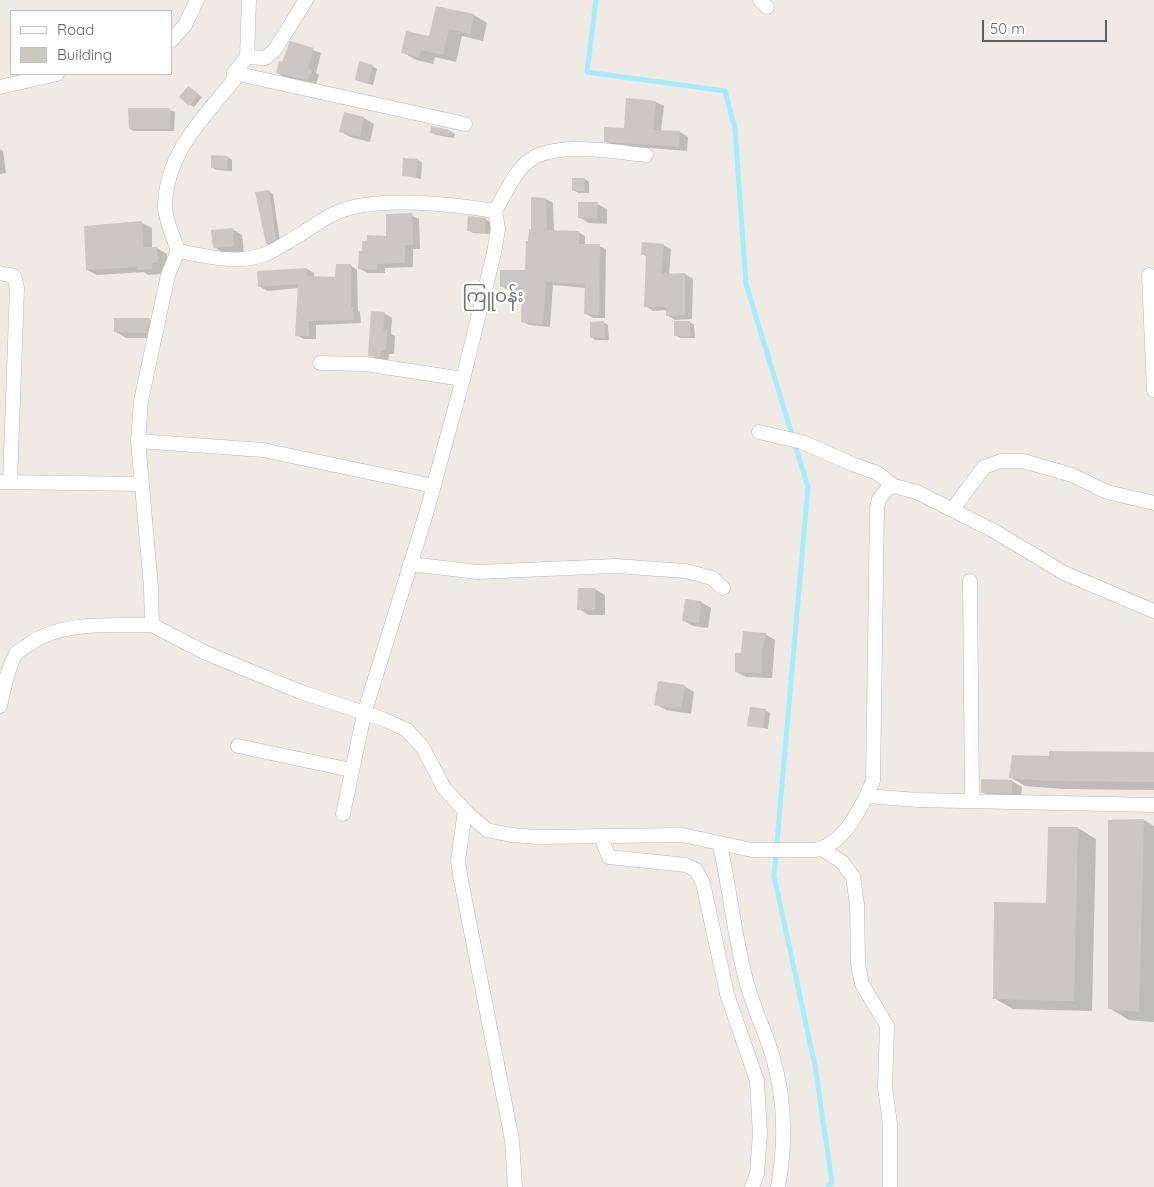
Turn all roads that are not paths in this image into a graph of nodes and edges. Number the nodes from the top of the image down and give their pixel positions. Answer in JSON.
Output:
{"nodes":[{"id":1,"x":196,"y":0,"type":"edge"},
{"id":2,"x":249,"y":0,"type":"edge"},
{"id":3,"x":306,"y":0,"type":"edge"},
{"id":4,"x":172,"y":40,"type":"edge"},
{"id":5,"x":247,"y":58,"type":"junction"},
{"id":6,"x":234,"y":73,"type":"junction"},
{"id":7,"x":53,"y":75,"type":"edge"},
{"id":8,"x":0,"y":88,"type":"edge"},
{"id":9,"x":465,"y":124,"type":"dead end"},
{"id":10,"x":646,"y":155,"type":"dead end"},
{"id":11,"x":495,"y":211,"type":"junction"},
{"id":12,"x":178,"y":251,"type":"junction"},
{"id":13,"x":0,"y":273,"type":"edge"},
{"id":14,"x":1149,"y":275,"type":"dead end"},
{"id":15,"x":320,"y":363,"type":"dead end"},
{"id":16,"x":463,"y":379,"type":"junction"},
{"id":17,"x":1154,"y":390,"type":"edge"},
{"id":18,"x":759,"y":432,"type":"dead end"},
{"id":19,"x":138,"y":441,"type":"junction"},
{"id":20,"x":5,"y":482,"type":"edge"},
{"id":21,"x":142,"y":484,"type":"junction"},
{"id":22,"x":434,"y":486,"type":"junction"},
{"id":23,"x":894,"y":486,"type":"junction"},
{"id":24,"x":1154,"y":503,"type":"edge"},
{"id":25,"x":952,"y":510,"type":"junction"},
{"id":26,"x":410,"y":564,"type":"junction"},
{"id":27,"x":970,"y":581,"type":"dead end"},
{"id":28,"x":723,"y":588,"type":"dead end"},
{"id":29,"x":1154,"y":611,"type":"edge"},
{"id":30,"x":152,"y":626,"type":"junction"},
{"id":31,"x":0,"y":706,"type":"edge"},
{"id":32,"x":364,"y":714,"type":"junction"},
{"id":33,"x":238,"y":746,"type":"dead end"},
{"id":34,"x":351,"y":770,"type":"junction"},
{"id":35,"x":866,"y":796,"type":"junction"},
{"id":36,"x":972,"y":801,"type":"junction"},
{"id":37,"x":1154,"y":805,"type":"edge"},
{"id":38,"x":465,"y":811,"type":"junction"},
{"id":39,"x":344,"y":814,"type":"dead end"},
{"id":40,"x":601,"y":837,"type":"junction"},
{"id":41,"x":720,"y":845,"type":"junction"},
{"id":42,"x":822,"y":849,"type":"junction"},
{"id":43,"x":515,"y":1187,"type":"edge"},
{"id":44,"x":752,"y":1187,"type":"edge"},
{"id":45,"x":778,"y":1187,"type":"edge"},
{"id":46,"x":890,"y":1187,"type":"edge"}],
"edges":[{"from":1,"to":4,"type":"street"},
{"from":2,"to":5,"type":"street"},
{"from":3,"to":5,"type":"street"},
{"from":5,"to":6,"type":"street"},
{"from":6,"to":9,"type":"street"},
{"from":6,"to":12,"type":"street"},
{"from":7,"to":8,"type":"street"},
{"from":10,"to":11,"type":"street"},
{"from":11,"to":12,"type":"street"},
{"from":11,"to":16,"type":"street"},
{"from":12,"to":19,"type":"street"},
{"from":13,"to":20,"type":"street"},
{"from":14,"to":17,"type":"street"},
{"from":15,"to":16,"type":"street"},
{"from":16,"to":22,"type":"street"},
{"from":18,"to":23,"type":"street"},
{"from":19,"to":21,"type":"street"},
{"from":19,"to":22,"type":"street"},
{"from":20,"to":21,"type":"street"},
{"from":21,"to":30,"type":"street"},
{"from":22,"to":26,"type":"street"},
{"from":23,"to":25,"type":"street"},
{"from":23,"to":35,"type":"street"},
{"from":24,"to":25,"type":"street"},
{"from":25,"to":29,"type":"street"},
{"from":26,"to":28,"type":"street"},
{"from":26,"to":32,"type":"street"},
{"from":27,"to":36,"type":"street"},
{"from":30,"to":31,"type":"street"},
{"from":30,"to":32,"type":"street"},
{"from":32,"to":34,"type":"street"},
{"from":32,"to":38,"type":"street"},
{"from":33,"to":34,"type":"street"},
{"from":34,"to":39,"type":"street"},
{"from":35,"to":36,"type":"street"},
{"from":35,"to":42,"type":"street"},
{"from":36,"to":37,"type":"street"},
{"from":38,"to":40,"type":"street"},
{"from":38,"to":43,"type":"street"},
{"from":40,"to":41,"type":"street"},
{"from":40,"to":44,"type":"street"},
{"from":41,"to":42,"type":"street"},
{"from":41,"to":45,"type":"street"},
{"from":42,"to":46,"type":"street"}]}
